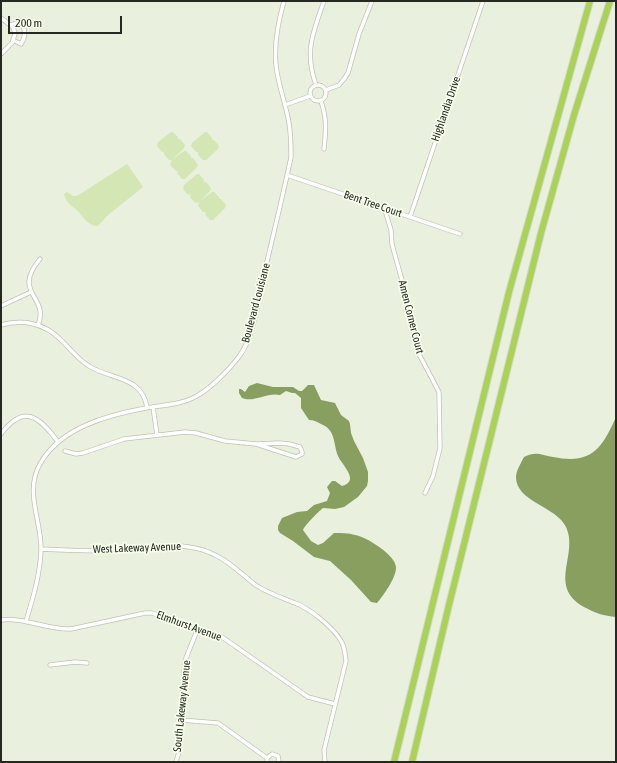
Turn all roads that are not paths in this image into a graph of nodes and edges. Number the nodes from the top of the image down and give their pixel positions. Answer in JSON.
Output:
{"nodes":[{"id":1,"x":284,"y":1,"type":"edge"},
{"id":2,"x":324,"y":1,"type":"edge"},
{"id":3,"x":372,"y":1,"type":"edge"},
{"id":4,"x":483,"y":1,"type":"edge"},
{"id":5,"x":590,"y":1,"type":"edge"},
{"id":6,"x":610,"y":1,"type":"edge"},
{"id":7,"x":1,"y":18,"type":"edge"},
{"id":8,"x":10,"y":25,"type":"junction"},
{"id":9,"x":13,"y":40,"type":"junction"},
{"id":10,"x":1,"y":54,"type":"edge"},
{"id":11,"x":316,"y":85,"type":"junction"},
{"id":12,"x":326,"y":90,"type":"junction"},
{"id":13,"x":310,"y":96,"type":"junction"},
{"id":14,"x":321,"y":101,"type":"junction"},
{"id":15,"x":285,"y":105,"type":"junction"},
{"id":16,"x":324,"y":149,"type":"dead end"},
{"id":17,"x":287,"y":175,"type":"junction"},
{"id":18,"x":384,"y":207,"type":"junction"},
{"id":19,"x":410,"y":217,"type":"junction"},
{"id":20,"x":460,"y":234,"type":"dead end"},
{"id":21,"x":40,"y":259,"type":"dead end"},
{"id":22,"x":31,"y":292,"type":"junction"},
{"id":23,"x":1,"y":306,"type":"edge"},
{"id":24,"x":1,"y":325,"type":"edge"},
{"id":25,"x":38,"y":325,"type":"junction"},
{"id":26,"x":153,"y":407,"type":"junction"},
{"id":27,"x":147,"y":408,"type":"junction"},
{"id":28,"x":1,"y":434,"type":"edge"},
{"id":29,"x":157,"y":435,"type":"junction"},
{"id":30,"x":58,"y":442,"type":"junction"},
{"id":31,"x":256,"y":444,"type":"junction"},
{"id":32,"x":66,"y":451,"type":"dead end"},
{"id":33,"x":424,"y":492,"type":"dead end"},
{"id":34,"x":41,"y":549,"type":"junction"},
{"id":35,"x":1,"y":620,"type":"edge"},
{"id":36,"x":26,"y":621,"type":"junction"},
{"id":37,"x":198,"y":628,"type":"junction"},
{"id":38,"x":86,"y":663,"type":"dead end"},
{"id":39,"x":50,"y":665,"type":"dead end"},
{"id":40,"x":335,"y":704,"type":"junction"},
{"id":41,"x":181,"y":720,"type":"junction"},
{"id":42,"x":267,"y":760,"type":"edge"},
{"id":43,"x":176,"y":762,"type":"edge"},
{"id":44,"x":279,"y":762,"type":"edge"},
{"id":45,"x":324,"y":762,"type":"edge"},
{"id":46,"x":394,"y":762,"type":"edge"},
{"id":47,"x":412,"y":762,"type":"edge"}],
"edges":[{"from":1,"to":15,"type":"street","name":"Boulevard Louisiane"},
{"from":2,"to":11,"type":"street"},
{"from":3,"to":12,"type":"street"},
{"from":4,"to":19,"type":"street","name":"Highlandia Drive"},
{"from":5,"to":46,"type":"highway"},
{"from":6,"to":47,"type":"highway"},
{"from":7,"to":8,"type":"street"},
{"from":8,"to":9,"type":"street"},
{"from":8,"to":9,"type":"street"},
{"from":9,"to":10,"type":"street"},
{"from":11,"to":12,"type":"street"},
{"from":11,"to":13,"type":"street"},
{"from":12,"to":14,"type":"street"},
{"from":13,"to":14,"type":"street"},
{"from":13,"to":15,"type":"street"},
{"from":14,"to":16,"type":"street"},
{"from":15,"to":17,"type":"street","name":"Boulevard Louisiane"},
{"from":17,"to":18,"type":"street","name":"Bent Tree Court"},
{"from":17,"to":26,"type":"street","name":"Boulevard Louisiane"},
{"from":18,"to":19,"type":"street","name":"Bent Tree Court"},
{"from":18,"to":33,"type":"street","name":"Amen Corner Court"},
{"from":19,"to":20,"type":"street","name":"Bent Tree Court"},
{"from":21,"to":22,"type":"street"},
{"from":22,"to":23,"type":"street"},
{"from":22,"to":25,"type":"street"},
{"from":24,"to":25,"type":"street"},
{"from":25,"to":27,"type":"street"},
{"from":26,"to":27,"type":"street","name":"Boulevard Louisiane"},
{"from":26,"to":29,"type":"street"},
{"from":27,"to":30,"type":"street","name":"Boulevard Louisiane"},
{"from":28,"to":30,"type":"street"},
{"from":29,"to":31,"type":"street"},
{"from":29,"to":32,"type":"street"},
{"from":30,"to":34,"type":"street","name":"Boulevard Louisiane"},
{"from":31,"to":31,"type":"street"},
{"from":34,"to":36,"type":"street","name":"Boulevard Louisiane"},
{"from":34,"to":40,"type":"street","name":"West Lakeway Avenue"},
{"from":35,"to":36,"type":"street","name":"Elmhurst Avenue"},
{"from":36,"to":37,"type":"street","name":"Elmhurst Avenue"},
{"from":37,"to":40,"type":"street","name":"Elmhurst Avenue"},
{"from":37,"to":41,"type":"street","name":"South Lakeway Avenue"},
{"from":38,"to":39,"type":"street"},
{"from":40,"to":45,"type":"street"},
{"from":41,"to":42,"type":"street"},
{"from":41,"to":43,"type":"street","name":"South Lakeway Avenue"},
{"from":42,"to":44,"type":"street"}]}
